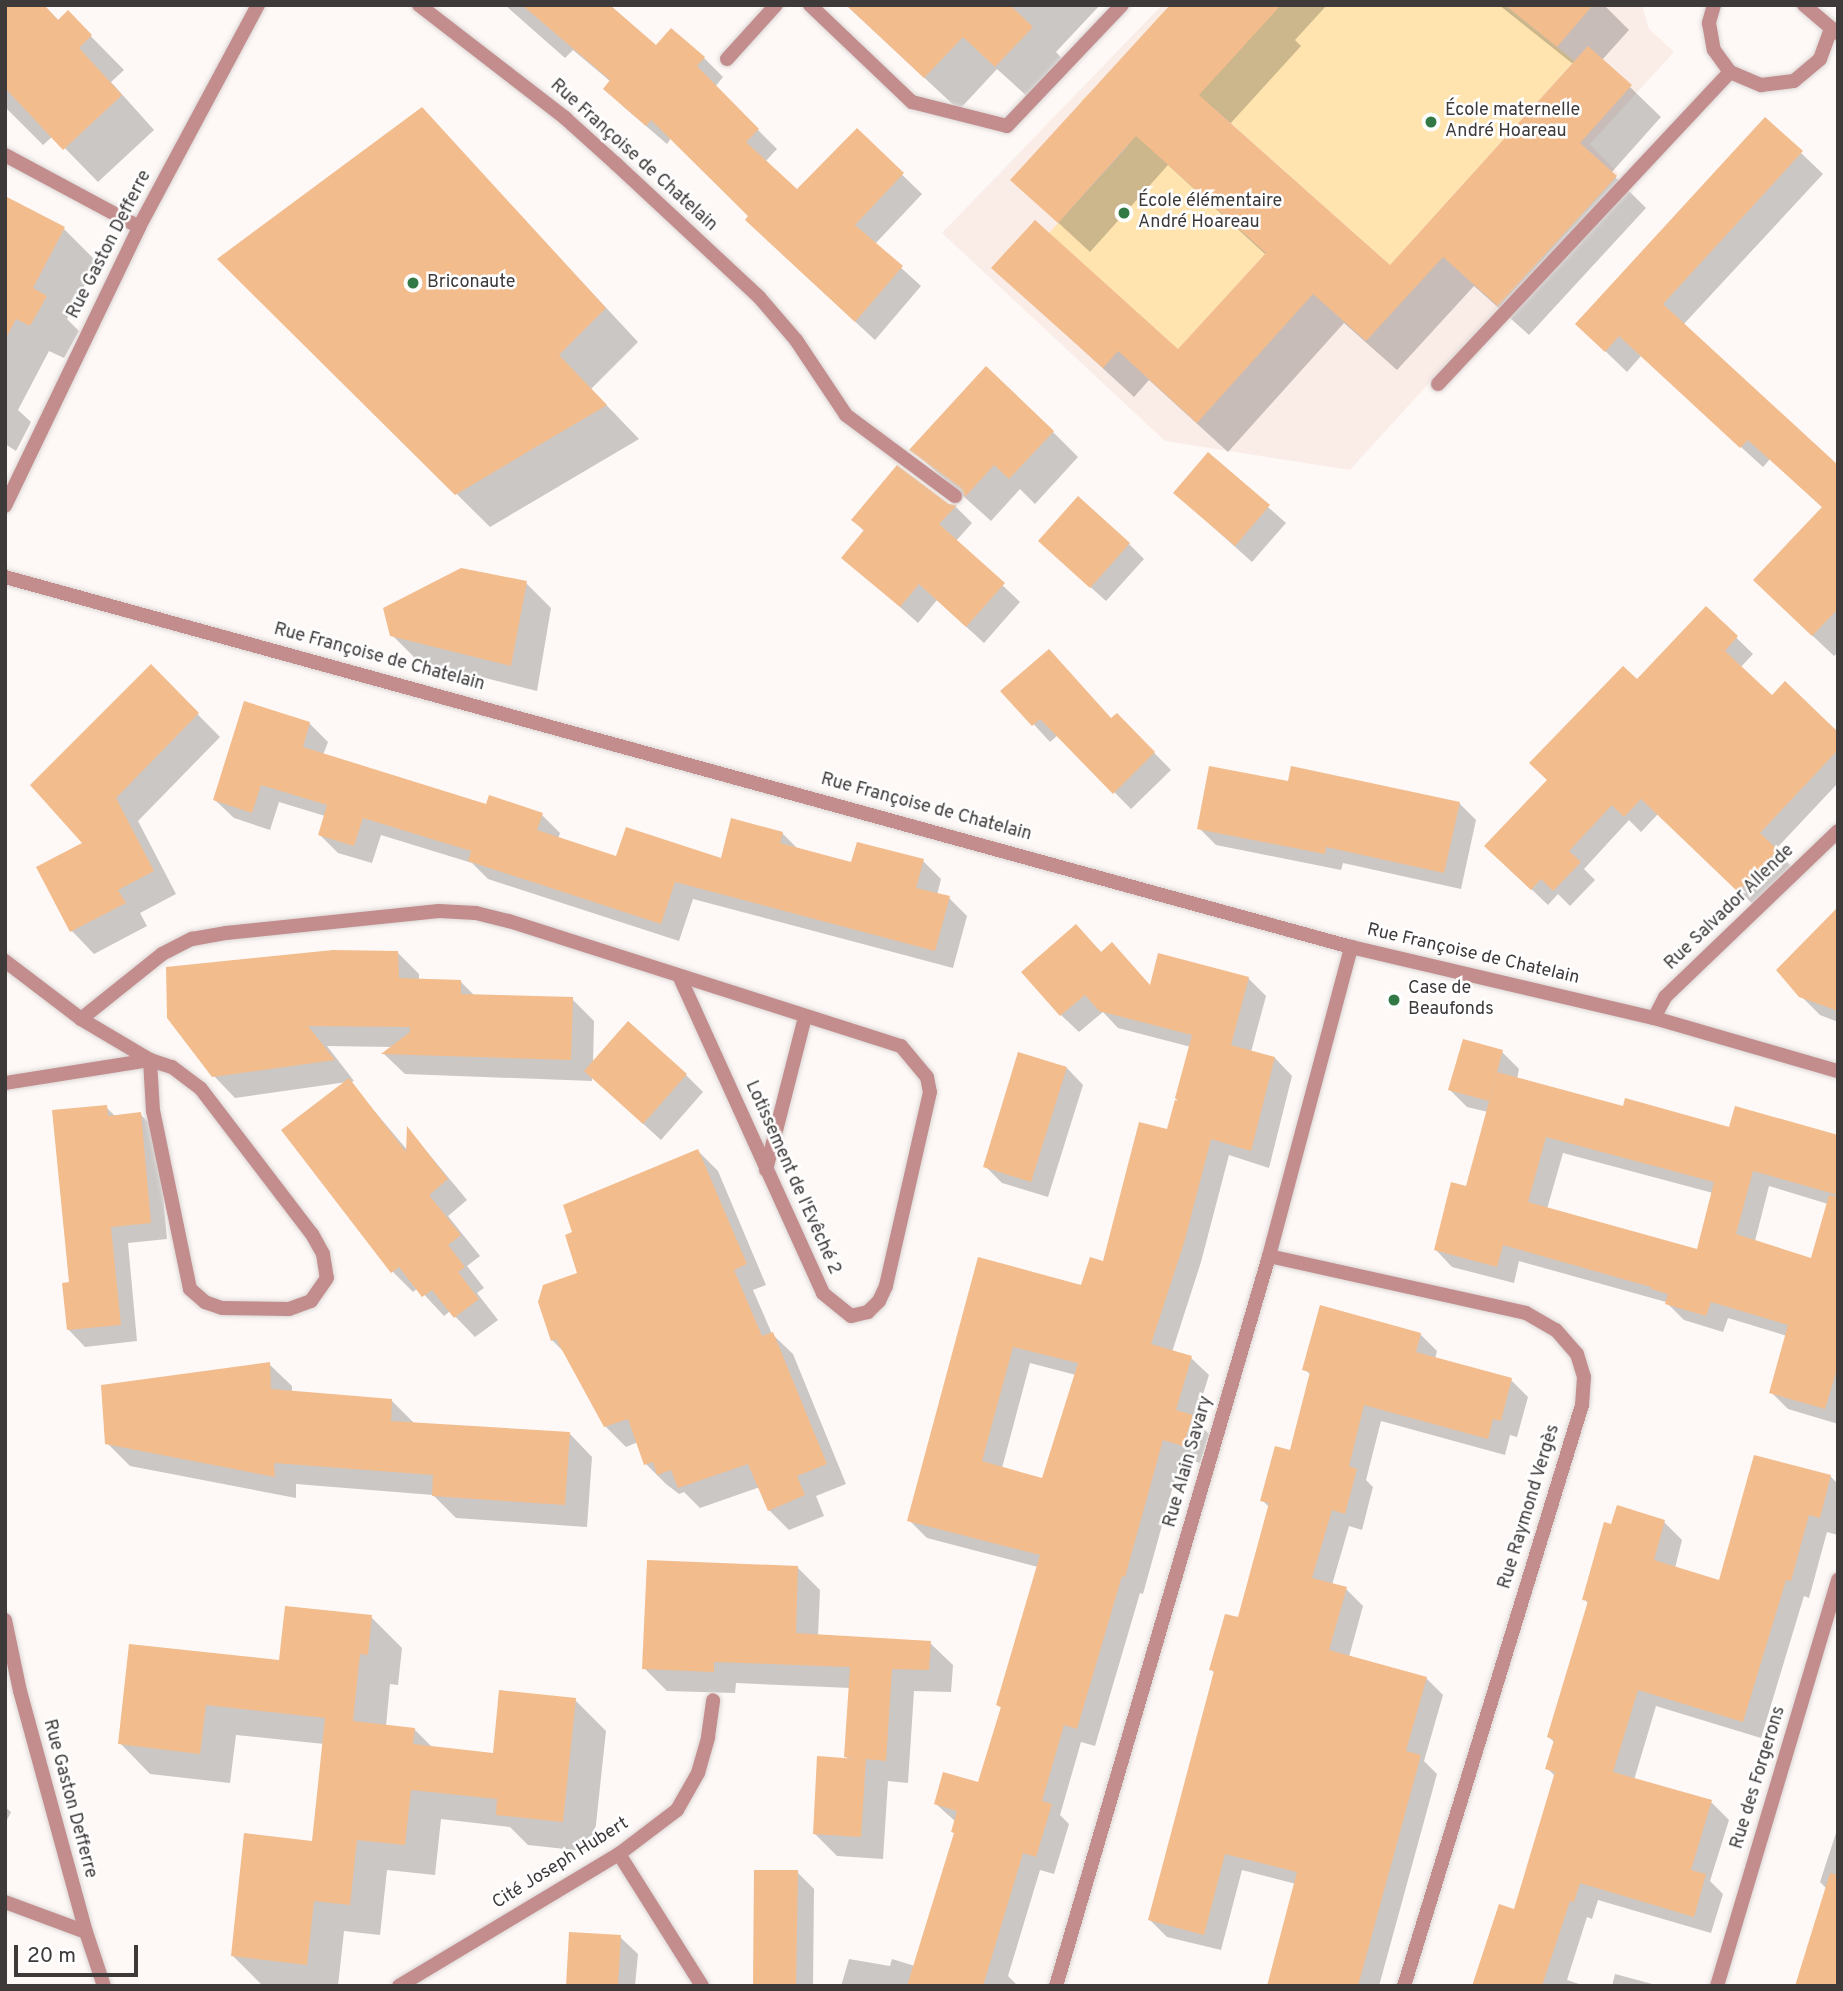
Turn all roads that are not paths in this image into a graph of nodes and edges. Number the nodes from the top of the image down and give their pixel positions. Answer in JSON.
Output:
{"nodes":[{"id":1,"x":258,"y":5,"type":"edge"},
{"id":2,"x":418,"y":5,"type":"edge"},
{"id":3,"x":776,"y":5,"type":"edge"},
{"id":4,"x":810,"y":5,"type":"edge"},
{"id":5,"x":1122,"y":5,"type":"edge"},
{"id":6,"x":1714,"y":5,"type":"edge"},
{"id":7,"x":1804,"y":5,"type":"edge"},
{"id":8,"x":1834,"y":31,"type":"edge"},
{"id":9,"x":727,"y":59,"type":"dead end"},
{"id":10,"x":1730,"y":72,"type":"junction"},
{"id":11,"x":5,"y":156,"type":"edge"},
{"id":12,"x":139,"y":227,"type":"junction"},
{"id":13,"x":1438,"y":384,"type":"dead end"},
{"id":14,"x":955,"y":496,"type":"dead end"},
{"id":15,"x":5,"y":506,"type":"edge"},
{"id":16,"x":5,"y":578,"type":"edge"},
{"id":17,"x":1838,"y":831,"type":"edge"},
{"id":18,"x":1351,"y":947,"type":"junction"},
{"id":19,"x":5,"y":961,"type":"edge"},
{"id":20,"x":680,"y":978,"type":"junction"},
{"id":21,"x":805,"y":1017,"type":"junction"},
{"id":22,"x":1654,"y":1018,"type":"junction"},
{"id":23,"x":81,"y":1019,"type":"junction"},
{"id":24,"x":149,"y":1060,"type":"junction"},
{"id":25,"x":1838,"y":1072,"type":"edge"},
{"id":26,"x":5,"y":1083,"type":"edge"},
{"id":27,"x":766,"y":1170,"type":"junction"},
{"id":28,"x":1269,"y":1256,"type":"junction"},
{"id":29,"x":1837,"y":1582,"type":"edge"},
{"id":30,"x":5,"y":1620,"type":"edge"},
{"id":31,"x":713,"y":1700,"type":"dead end"},
{"id":32,"x":619,"y":1854,"type":"junction"},
{"id":33,"x":5,"y":1902,"type":"edge"},
{"id":34,"x":86,"y":1932,"type":"junction"},
{"id":35,"x":104,"y":1986,"type":"edge"},
{"id":36,"x":399,"y":1986,"type":"edge"},
{"id":37,"x":702,"y":1986,"type":"edge"},
{"id":38,"x":1056,"y":1986,"type":"edge"},
{"id":39,"x":1404,"y":1986,"type":"edge"},
{"id":40,"x":1717,"y":1986,"type":"edge"}],
"edges":[{"from":1,"to":12,"type":"street","name":"Rue Gaston Defferre"},
{"from":2,"to":14,"type":"street","name":"Rue Françoise de Chatelain"},
{"from":3,"to":9,"type":"street"},
{"from":4,"to":5,"type":"street"},
{"from":6,"to":10,"type":"street"},
{"from":7,"to":8,"type":"street"},
{"from":8,"to":10,"type":"street"},
{"from":10,"to":13,"type":"street"},
{"from":11,"to":12,"type":"street"},
{"from":12,"to":15,"type":"street","name":"Rue Gaston Defferre"},
{"from":16,"to":18,"type":"street","name":"Rue Françoise de Chatelain"},
{"from":17,"to":22,"type":"street","name":"Rue Salvador Allende"},
{"from":18,"to":22,"type":"street","name":"Rue Françoise de Chatelain"},
{"from":18,"to":28,"type":"street","name":"Rue Alain Savary"},
{"from":19,"to":23,"type":"street"},
{"from":20,"to":21,"type":"street","name":"Lotissement de l'Evêché 2"},
{"from":20,"to":23,"type":"street","name":"Lotissement de l'Evêché 2"},
{"from":20,"to":27,"type":"street","name":"Lotissement de l'Evêché 2"},
{"from":21,"to":27,"type":"street"},
{"from":21,"to":27,"type":"street","name":"Lotissement de l'Evêché 2"},
{"from":22,"to":25,"type":"street","name":"Rue Françoise de Chatelain"},
{"from":23,"to":24,"type":"street"},
{"from":24,"to":24,"type":"street"},
{"from":24,"to":26,"type":"street"},
{"from":28,"to":38,"type":"street","name":"Rue Alain Savary"},
{"from":28,"to":39,"type":"street","name":"Rue Raymond Vergès"},
{"from":29,"to":40,"type":"street","name":"Rue des Forgerons"},
{"from":30,"to":34,"type":"street","name":"Rue Gaston Defferre"},
{"from":31,"to":32,"type":"street","name":"Cité Joseph Hubert"},
{"from":32,"to":36,"type":"street","name":"Cité Joseph Hubert"},
{"from":32,"to":37,"type":"street"},
{"from":33,"to":34,"type":"street"},
{"from":34,"to":35,"type":"street","name":"Rue Gaston Defferre"}]}
